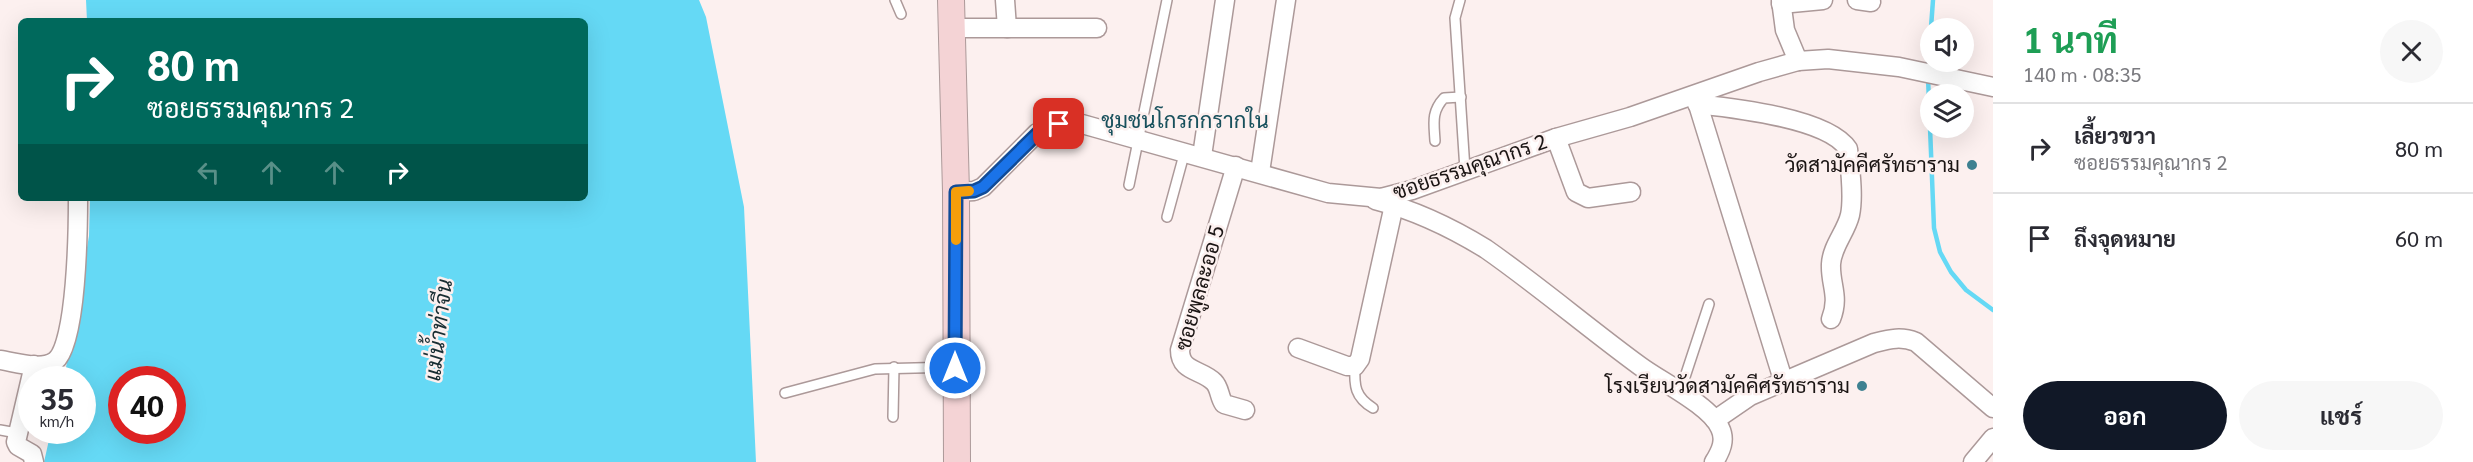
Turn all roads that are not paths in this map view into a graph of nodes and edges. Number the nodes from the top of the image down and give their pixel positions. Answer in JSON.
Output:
{"nodes":[{"id":1,"x":895,"y":0,"type":"edge"},
{"id":2,"x":951,"y":0,"type":"edge"},
{"id":3,"x":1005,"y":0,"type":"edge"},
{"id":4,"x":1167,"y":0,"type":"edge"},
{"id":5,"x":1225,"y":0,"type":"edge"},
{"id":6,"x":1286,"y":0,"type":"edge"},
{"id":7,"x":1460,"y":0,"type":"edge"},
{"id":8,"x":1823,"y":0,"type":"edge"},
{"id":9,"x":1781,"y":2,"type":"edge"},
{"id":10,"x":901,"y":14,"type":"dead end"},
{"id":11,"x":952,"y":28,"type":"junction"},
{"id":12,"x":1007,"y":28,"type":"junction"},
{"id":13,"x":1097,"y":28,"type":"dead end"},
{"id":14,"x":1798,"y":61,"type":"junction"},
{"id":15,"x":1993,"y":87,"type":"edge"},
{"id":16,"x":1461,"y":98,"type":"junction"},
{"id":17,"x":1696,"y":99,"type":"junction"},
{"id":18,"x":1141,"y":138,"type":"junction"},
{"id":19,"x":1556,"y":138,"type":"junction"},
{"id":20,"x":1435,"y":141,"type":"dead end"},
{"id":21,"x":1193,"y":154,"type":"junction"},
{"id":22,"x":1236,"y":166,"type":"junction"},
{"id":23,"x":1465,"y":170,"type":"junction"},
{"id":24,"x":1260,"y":172,"type":"junction"},
{"id":25,"x":1129,"y":185,"type":"dead end"},
{"id":26,"x":956,"y":192,"type":"junction"},
{"id":27,"x":1631,"y":192,"type":"dead end"},
{"id":28,"x":1361,"y":197,"type":"junction"},
{"id":29,"x":78,"y":201,"type":"edge"},
{"id":30,"x":1394,"y":205,"type":"junction"},
{"id":31,"x":1167,"y":217,"type":"dead end"},
{"id":32,"x":1709,"y":304,"type":"dead end"},
{"id":33,"x":1831,"y":319,"type":"dead end"},
{"id":34,"x":1298,"y":348,"type":"dead end"},
{"id":35,"x":0,"y":360,"type":"edge"},
{"id":36,"x":34,"y":365,"type":"junction"},
{"id":37,"x":1355,"y":366,"type":"junction"},
{"id":38,"x":894,"y":367,"type":"junction"},
{"id":39,"x":955,"y":368,"type":"junction"},
{"id":40,"x":1784,"y":383,"type":"junction"},
{"id":41,"x":1680,"y":392,"type":"junction"},
{"id":42,"x":785,"y":393,"type":"dead end"},
{"id":43,"x":1373,"y":408,"type":"dead end"},
{"id":44,"x":1993,"y":408,"type":"edge"},
{"id":45,"x":1245,"y":410,"type":"dead end"},
{"id":46,"x":893,"y":417,"type":"dead end"},
{"id":47,"x":1715,"y":420,"type":"junction"},
{"id":48,"x":9,"y":432,"type":"edge"},
{"id":49,"x":1993,"y":438,"type":"edge"},
{"id":50,"x":34,"y":462,"type":"edge"},
{"id":51,"x":957,"y":462,"type":"edge"},
{"id":52,"x":1714,"y":462,"type":"edge"},
{"id":53,"x":1973,"y":462,"type":"edge"}],
"edges":[{"from":1,"to":10,"type":"lane"},
{"from":2,"to":11,"type":"street"},
{"from":3,"to":12,"type":"street"},
{"from":4,"to":18,"type":"lane"},
{"from":5,"to":21,"type":"street"},
{"from":6,"to":24,"type":"street"},
{"from":7,"to":16,"type":"lane"},
{"from":8,"to":9,"type":"street"},
{"from":9,"to":14,"type":"street"},
{"from":11,"to":12,"type":"street"},
{"from":11,"to":26,"type":"street"},
{"from":12,"to":13,"type":"street"},
{"from":14,"to":15,"type":"street","name":"ซอยธรรมคุณากร 2"},
{"from":14,"to":17,"type":"street","name":"ซอยธรรมคุณากร 2"},
{"from":16,"to":20,"type":"lane"},
{"from":16,"to":23,"type":"lane"},
{"from":17,"to":19,"type":"street","name":"ซอยธรรมคุณากร 2"},
{"from":17,"to":33,"type":"street"},
{"from":17,"to":40,"type":"street"},
{"from":18,"to":21,"type":"street","name":"ซอยธรรมคุณากร 2"},
{"from":18,"to":25,"type":"lane"},
{"from":18,"to":26,"type":"street","name":"ซอยธรรมคุณากร 2"},
{"from":19,"to":23,"type":"street","name":"ซอยธรรมคุณากร 2"},
{"from":19,"to":27,"type":"street"},
{"from":21,"to":22,"type":"street","name":"ซอยธรรมคุณากร 2"},
{"from":21,"to":31,"type":"lane"},
{"from":22,"to":24,"type":"street","name":"ซอยธรรมคุณากร 2"},
{"from":22,"to":45,"type":"street","name":"ซอยพูลละออ 5"},
{"from":23,"to":28,"type":"street","name":"ซอยธรรมคุณากร 2"},
{"from":24,"to":28,"type":"street","name":"ซอยธรรมคุณากร 2"},
{"from":26,"to":39,"type":"street"},
{"from":28,"to":30,"type":"street"},
{"from":29,"to":36,"type":"street"},
{"from":30,"to":37,"type":"street"},
{"from":30,"to":41,"type":"street"},
{"from":32,"to":41,"type":"lane"},
{"from":34,"to":37,"type":"street"},
{"from":35,"to":36,"type":"street"},
{"from":36,"to":48,"type":"street"},
{"from":37,"to":43,"type":"lane"},
{"from":38,"to":39,"type":"lane"},
{"from":38,"to":42,"type":"lane"},
{"from":38,"to":46,"type":"lane"},
{"from":39,"to":51,"type":"street"},
{"from":40,"to":44,"type":"street"},
{"from":40,"to":47,"type":"street"},
{"from":41,"to":47,"type":"street"},
{"from":47,"to":52,"type":"street"},
{"from":48,"to":50,"type":"street"},
{"from":49,"to":53,"type":"street"}]}
